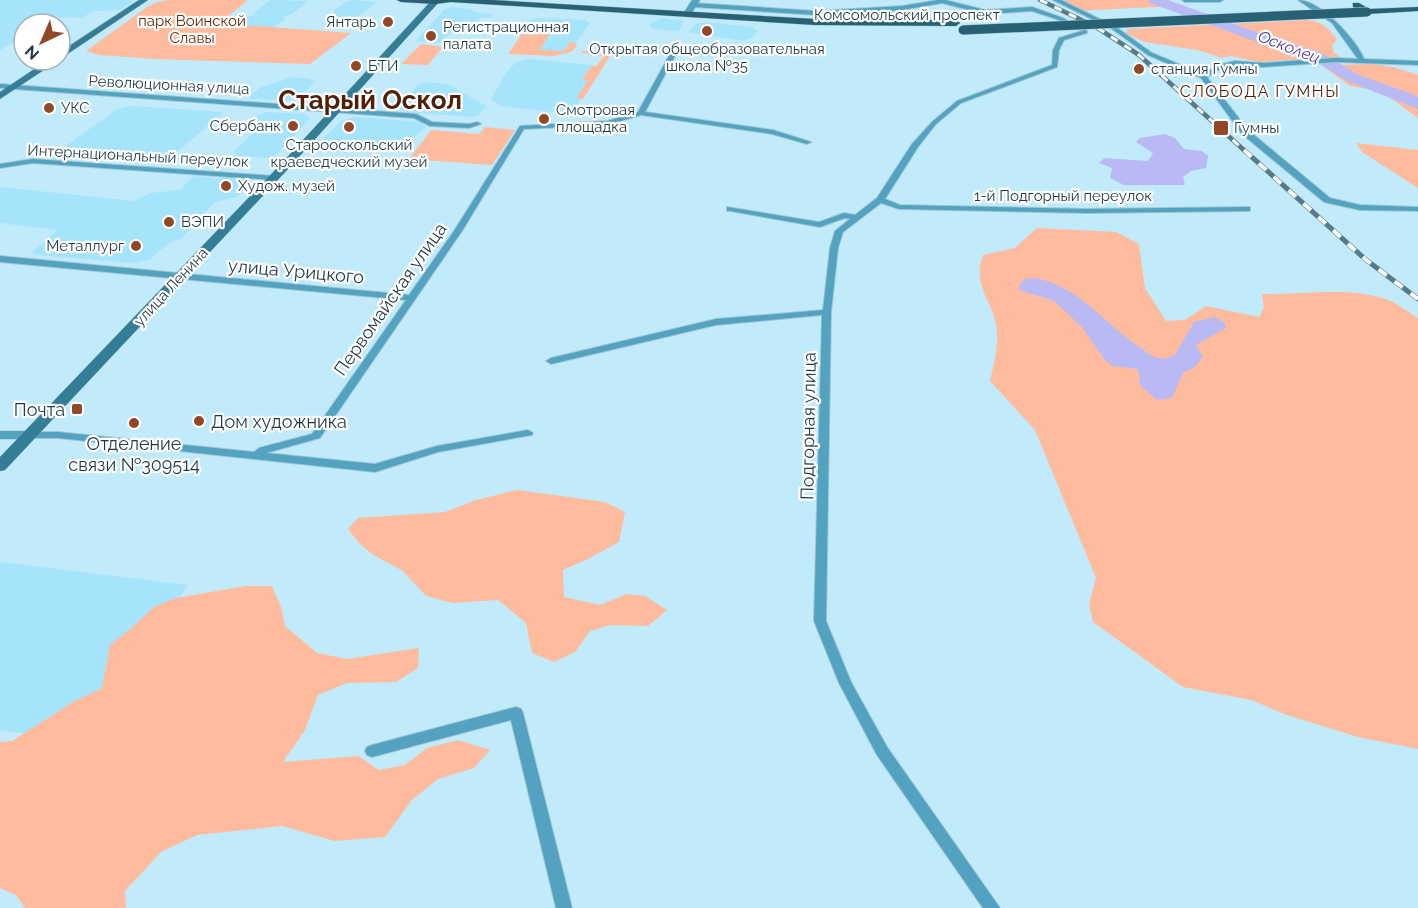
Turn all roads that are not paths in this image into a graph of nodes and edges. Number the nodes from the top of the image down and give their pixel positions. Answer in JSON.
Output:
{"nodes":[{"id":1,"x":152,"y":0,"type":"edge"},
{"id":2,"x":401,"y":0,"type":"edge"},
{"id":3,"x":886,"y":0,"type":"edge"},
{"id":4,"x":1056,"y":0,"type":"edge"},
{"id":5,"x":1185,"y":0,"type":"edge"},
{"id":6,"x":1220,"y":0,"type":"edge"},
{"id":7,"x":1301,"y":0,"type":"edge"},
{"id":8,"x":141,"y":1,"type":"edge"},
{"id":9,"x":436,"y":1,"type":"edge"},
{"id":10,"x":943,"y":1,"type":"edge"},
{"id":11,"x":1418,"y":1,"type":"edge"},
{"id":12,"x":695,"y":2,"type":"edge"},
{"id":13,"x":1356,"y":5,"type":"junction"},
{"id":14,"x":902,"y":8,"type":"junction"},
{"id":15,"x":1418,"y":9,"type":"edge"},
{"id":16,"x":1367,"y":12,"type":"junction"},
{"id":17,"x":687,"y":14,"type":"junction"},
{"id":18,"x":72,"y":48,"type":"edge"},
{"id":19,"x":673,"y":54,"type":"dead end"},
{"id":20,"x":1361,"y":60,"type":"junction"},
{"id":21,"x":1418,"y":63,"type":"edge"},
{"id":22,"x":36,"y":72,"type":"edge"},
{"id":23,"x":1203,"y":77,"type":"junction"},
{"id":24,"x":0,"y":86,"type":"edge"},
{"id":25,"x":14,"y":87,"type":"junction"},
{"id":26,"x":0,"y":96,"type":"edge"},
{"id":27,"x":337,"y":110,"type":"junction"},
{"id":28,"x":641,"y":113,"type":"junction"},
{"id":29,"x":477,"y":124,"type":"dead end"},
{"id":30,"x":807,"y":142,"type":"dead end"},
{"id":31,"x":0,"y":166,"type":"edge"},
{"id":32,"x":274,"y":178,"type":"junction"},
{"id":33,"x":880,"y":200,"type":"junction"},
{"id":34,"x":1247,"y":208,"type":"dead end"},
{"id":35,"x":730,"y":209,"type":"dead end"},
{"id":36,"x":1418,"y":209,"type":"edge"},
{"id":37,"x":855,"y":217,"type":"junction"},
{"id":38,"x":0,"y":259,"type":"edge"},
{"id":39,"x":181,"y":277,"type":"junction"},
{"id":40,"x":410,"y":298,"type":"junction"},
{"id":41,"x":827,"y":312,"type":"junction"},
{"id":42,"x":551,"y":361,"type":"dead end"},
{"id":43,"x":528,"y":433,"type":"dead end"},
{"id":44,"x":0,"y":435,"type":"edge"},
{"id":45,"x":30,"y":435,"type":"junction"},
{"id":46,"x":257,"y":454,"type":"junction"},
{"id":47,"x":0,"y":466,"type":"edge"},
{"id":48,"x":372,"y":751,"type":"dead end"},
{"id":49,"x":564,"y":908,"type":"edge"},
{"id":50,"x":992,"y":908,"type":"edge"}],
"edges":[{"from":1,"to":8,"type":"main road"},
{"from":2,"to":9,"type":"main road"},
{"from":3,"to":14,"type":"street"},
{"from":4,"to":23,"type":"street"},
{"from":5,"to":6,"type":"street"},
{"from":7,"to":20,"type":"street"},
{"from":8,"to":18,"type":"main road"},
{"from":9,"to":16,"type":"main road","name":"Комсомольский проспект","bridge":true},
{"from":9,"to":17,"type":"main road","name":"Комсомольский проспект"},
{"from":9,"to":27,"type":"main road","name":"улица Ленина"},
{"from":10,"to":14,"type":"street"},
{"from":10,"to":33,"type":"street","name":"Подгорная улица"},
{"from":11,"to":13,"type":"main road","name":"Комсомольский проспект"},
{"from":12,"to":14,"type":"street"},
{"from":12,"to":17,"type":"street"},
{"from":13,"to":16,"type":"main road"},
{"from":13,"to":17,"type":"main road","name":"Комсомольский проспект"},
{"from":15,"to":16,"type":"main road","name":"Комсомольский проспект"},
{"from":19,"to":28,"type":"street"},
{"from":20,"to":21,"type":"street"},
{"from":20,"to":23,"type":"street"},
{"from":22,"to":25,"type":"main road"},
{"from":23,"to":36,"type":"street"},
{"from":24,"to":25,"type":"street","name":"Революционная улица"},
{"from":25,"to":26,"type":"main road"},
{"from":25,"to":27,"type":"street","name":"Революционная улица"},
{"from":27,"to":29,"type":"street","name":"Революционная улица"},
{"from":27,"to":32,"type":"main road","name":"улица Ленина"},
{"from":28,"to":30,"type":"street"},
{"from":28,"to":40,"type":"street","name":"Первомайская улица"},
{"from":31,"to":32,"type":"street","name":"Интернациональный переулок"},
{"from":32,"to":39,"type":"main road","name":"улица Ленина"},
{"from":33,"to":34,"type":"street","name":"1-й Подгорный переулок"},
{"from":33,"to":37,"type":"street","name":"Подгорная улица"},
{"from":35,"to":37,"type":"street"},
{"from":37,"to":41,"type":"street","name":"Подгорная улица"},
{"from":38,"to":39,"type":"street","name":"улица Урицкого"},
{"from":39,"to":40,"type":"street","name":"улица Урицкого"},
{"from":39,"to":45,"type":"main road","name":"улица Ленина"},
{"from":40,"to":46,"type":"street","name":"Первомайская улица"},
{"from":41,"to":42,"type":"street"},
{"from":41,"to":50,"type":"street","name":"Подгорная улица"},
{"from":43,"to":46,"type":"street"},
{"from":44,"to":45,"type":"street"},
{"from":45,"to":46,"type":"street"},
{"from":45,"to":47,"type":"main road","name":"улица Ленина"},
{"from":48,"to":49,"type":"street"}]}
